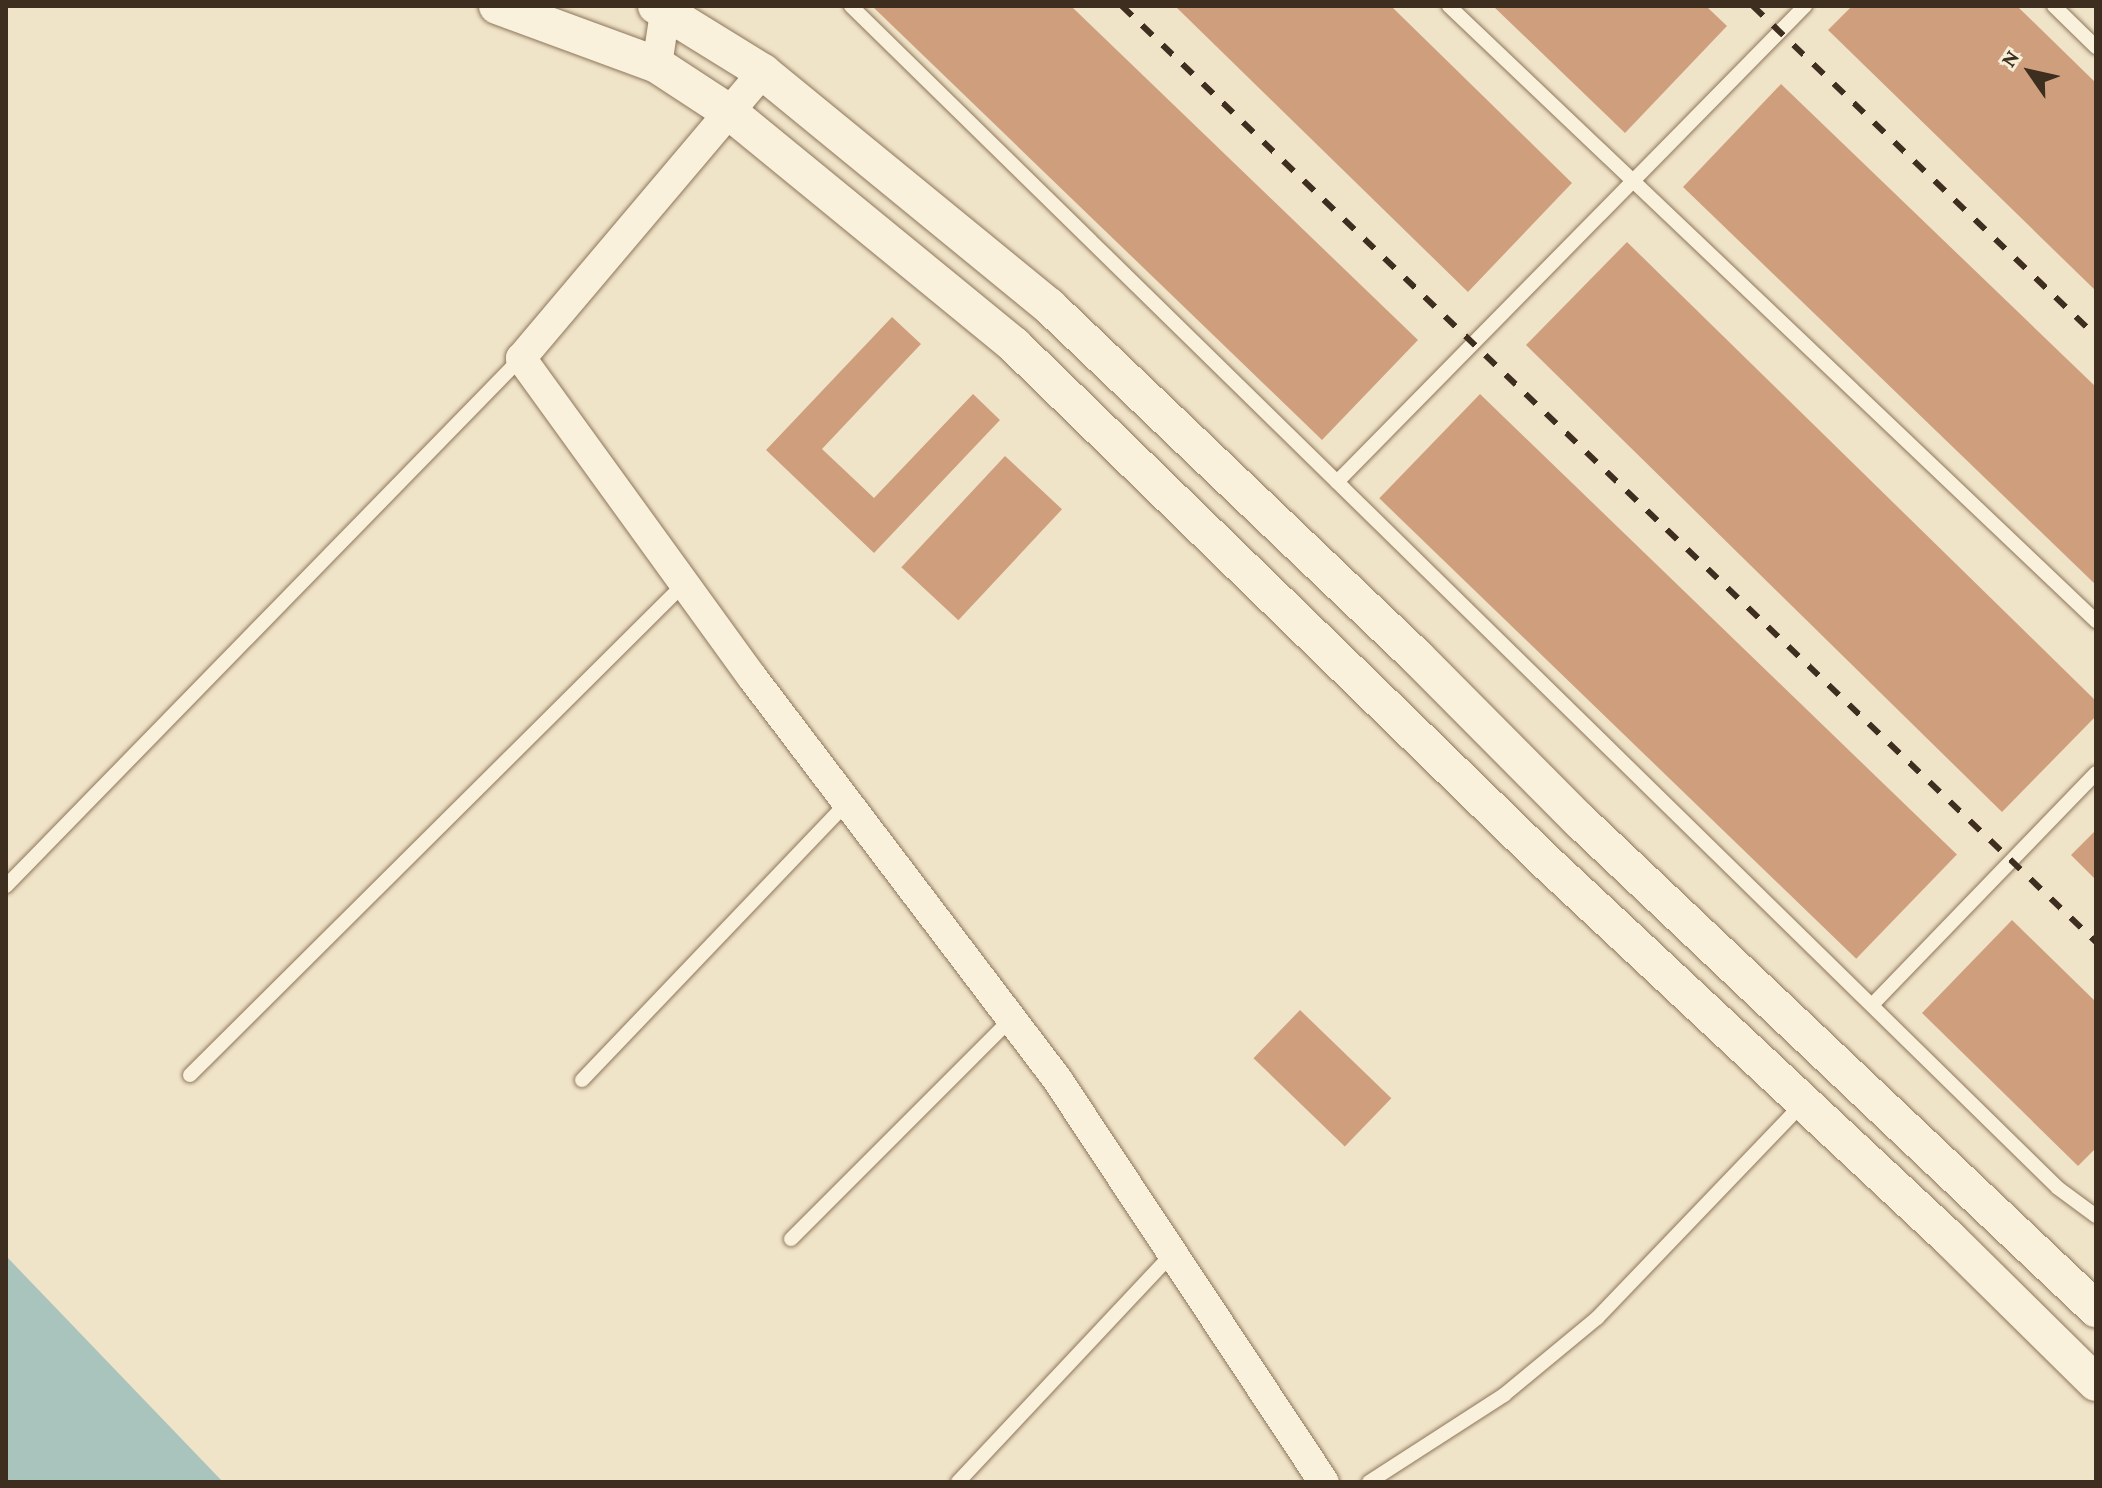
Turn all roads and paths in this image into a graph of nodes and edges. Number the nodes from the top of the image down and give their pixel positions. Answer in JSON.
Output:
{"nodes":[{"id":1,"x":497,"y":6,"type":"edge"},
{"id":2,"x":851,"y":6,"type":"edge"},
{"id":3,"x":1449,"y":6,"type":"edge"},
{"id":4,"x":1805,"y":6,"type":"edge"},
{"id":5,"x":2054,"y":6,"type":"edge"},
{"id":6,"x":663,"y":7,"type":"edge"},
{"id":7,"x":2096,"y":47,"type":"edge"},
{"id":8,"x":657,"y":65,"type":"junction"},
{"id":9,"x":763,"y":72,"type":"junction"},
{"id":10,"x":732,"y":114,"type":"junction"},
{"id":11,"x":1633,"y":180,"type":"junction"},
{"id":12,"x":521,"y":358,"type":"junction"},
{"id":13,"x":1337,"y":482,"type":"junction"},
{"id":14,"x":684,"y":584,"type":"junction"},
{"id":15,"x":2096,"y":621,"type":"edge"},
{"id":16,"x":2096,"y":773,"type":"edge"},
{"id":17,"x":847,"y":803,"type":"junction"},
{"id":18,"x":6,"y":886,"type":"edge"},
{"id":19,"x":1872,"y":1005,"type":"junction"},
{"id":20,"x":1011,"y":1019,"type":"junction"},
{"id":21,"x":190,"y":1075,"type":"dead end"},
{"id":22,"x":582,"y":1080,"type":"dead end"},
{"id":23,"x":1802,"y":1104,"type":"junction"},
{"id":24,"x":2096,"y":1216,"type":"edge"},
{"id":25,"x":791,"y":1239,"type":"dead end"},
{"id":26,"x":1174,"y":1252,"type":"junction"},
{"id":27,"x":2096,"y":1309,"type":"edge"},
{"id":28,"x":2096,"y":1383,"type":"edge"},
{"id":29,"x":958,"y":1482,"type":"edge"},
{"id":30,"x":1324,"y":1482,"type":"edge"},
{"id":31,"x":1369,"y":1482,"type":"edge"}],
"edges":[{"from":1,"to":8,"type":"street"},
{"from":2,"to":13,"type":"lane"},
{"from":3,"to":11,"type":"lane"},
{"from":4,"to":11,"type":"lane"},
{"from":5,"to":7,"type":"lane"},
{"from":6,"to":8,"type":"street"},
{"from":6,"to":9,"type":"street"},
{"from":8,"to":10,"type":"street"},
{"from":9,"to":10,"type":"street"},
{"from":9,"to":27,"type":"street"},
{"from":10,"to":12,"type":"street"},
{"from":10,"to":23,"type":"street"},
{"from":11,"to":13,"type":"lane"},
{"from":11,"to":15,"type":"lane"},
{"from":12,"to":14,"type":"street"},
{"from":12,"to":18,"type":"lane"},
{"from":13,"to":19,"type":"lane"},
{"from":14,"to":17,"type":"street"},
{"from":14,"to":21,"type":"lane"},
{"from":16,"to":19,"type":"lane"},
{"from":17,"to":20,"type":"street"},
{"from":17,"to":22,"type":"lane"},
{"from":19,"to":24,"type":"lane"},
{"from":20,"to":25,"type":"lane"},
{"from":20,"to":26,"type":"street"},
{"from":23,"to":28,"type":"street"},
{"from":23,"to":31,"type":"lane"},
{"from":26,"to":29,"type":"lane"},
{"from":26,"to":30,"type":"street"}]}
